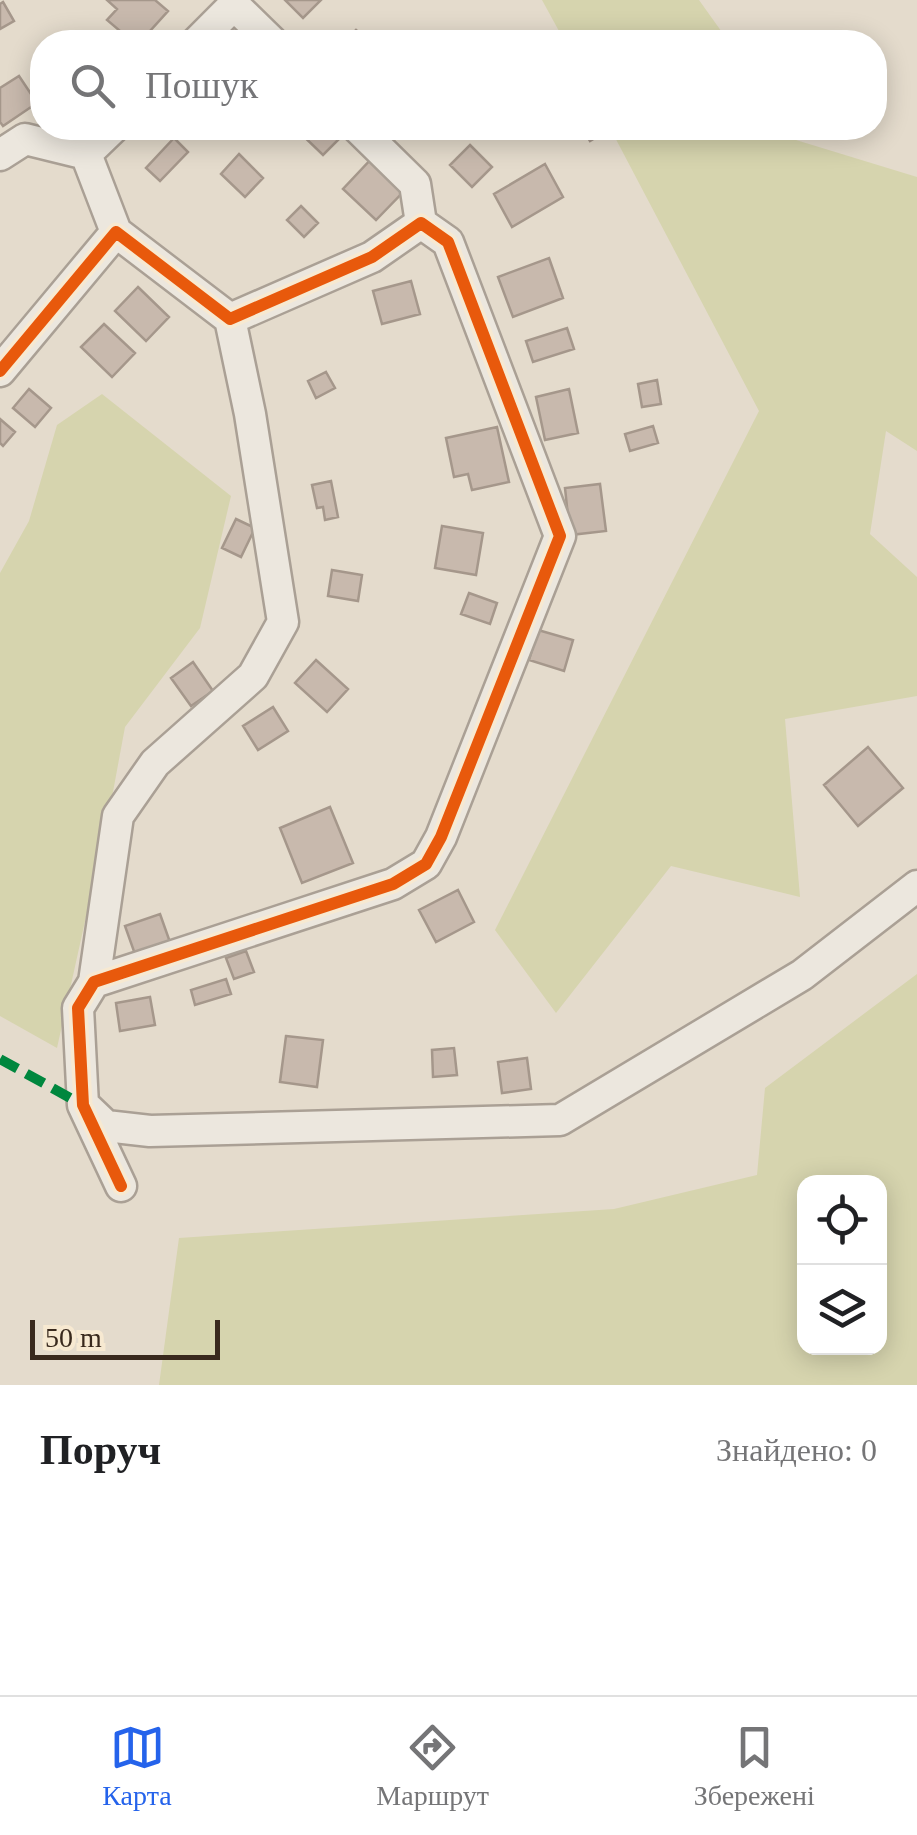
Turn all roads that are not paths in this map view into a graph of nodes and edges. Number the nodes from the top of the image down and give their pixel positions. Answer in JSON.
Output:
{"nodes":[{"id":1,"x":209,"y":30,"type":"edge"},
{"id":2,"x":260,"y":30,"type":"edge"},
{"id":3,"x":101,"y":140,"type":"edge"},
{"id":4,"x":370,"y":140,"type":"edge"},
{"id":5,"x":86,"y":154,"type":"junction"},
{"id":6,"x":0,"y":155,"type":"edge"},
{"id":7,"x":421,"y":224,"type":"junction"},
{"id":8,"x":116,"y":232,"type":"junction"},
{"id":9,"x":230,"y":319,"type":"junction"},
{"id":10,"x":0,"y":372,"type":"edge"},
{"id":11,"x":917,"y":886,"type":"edge"},
{"id":12,"x":94,"y":982,"type":"junction"},
{"id":13,"x":84,"y":1105,"type":"junction"},
{"id":14,"x":121,"y":1186,"type":"dead end"}],
"edges":[{"from":1,"to":2,"type":"street"},
{"from":3,"to":5,"type":"street"},
{"from":4,"to":7,"type":"street"},
{"from":5,"to":6,"type":"street"},
{"from":5,"to":8,"type":"street"},
{"from":7,"to":9,"type":"street"},
{"from":7,"to":12,"type":"street"},
{"from":8,"to":9,"type":"street"},
{"from":8,"to":10,"type":"street"},
{"from":9,"to":12,"type":"street"},
{"from":11,"to":13,"type":"street"},
{"from":12,"to":13,"type":"street"},
{"from":13,"to":14,"type":"street"}]}
